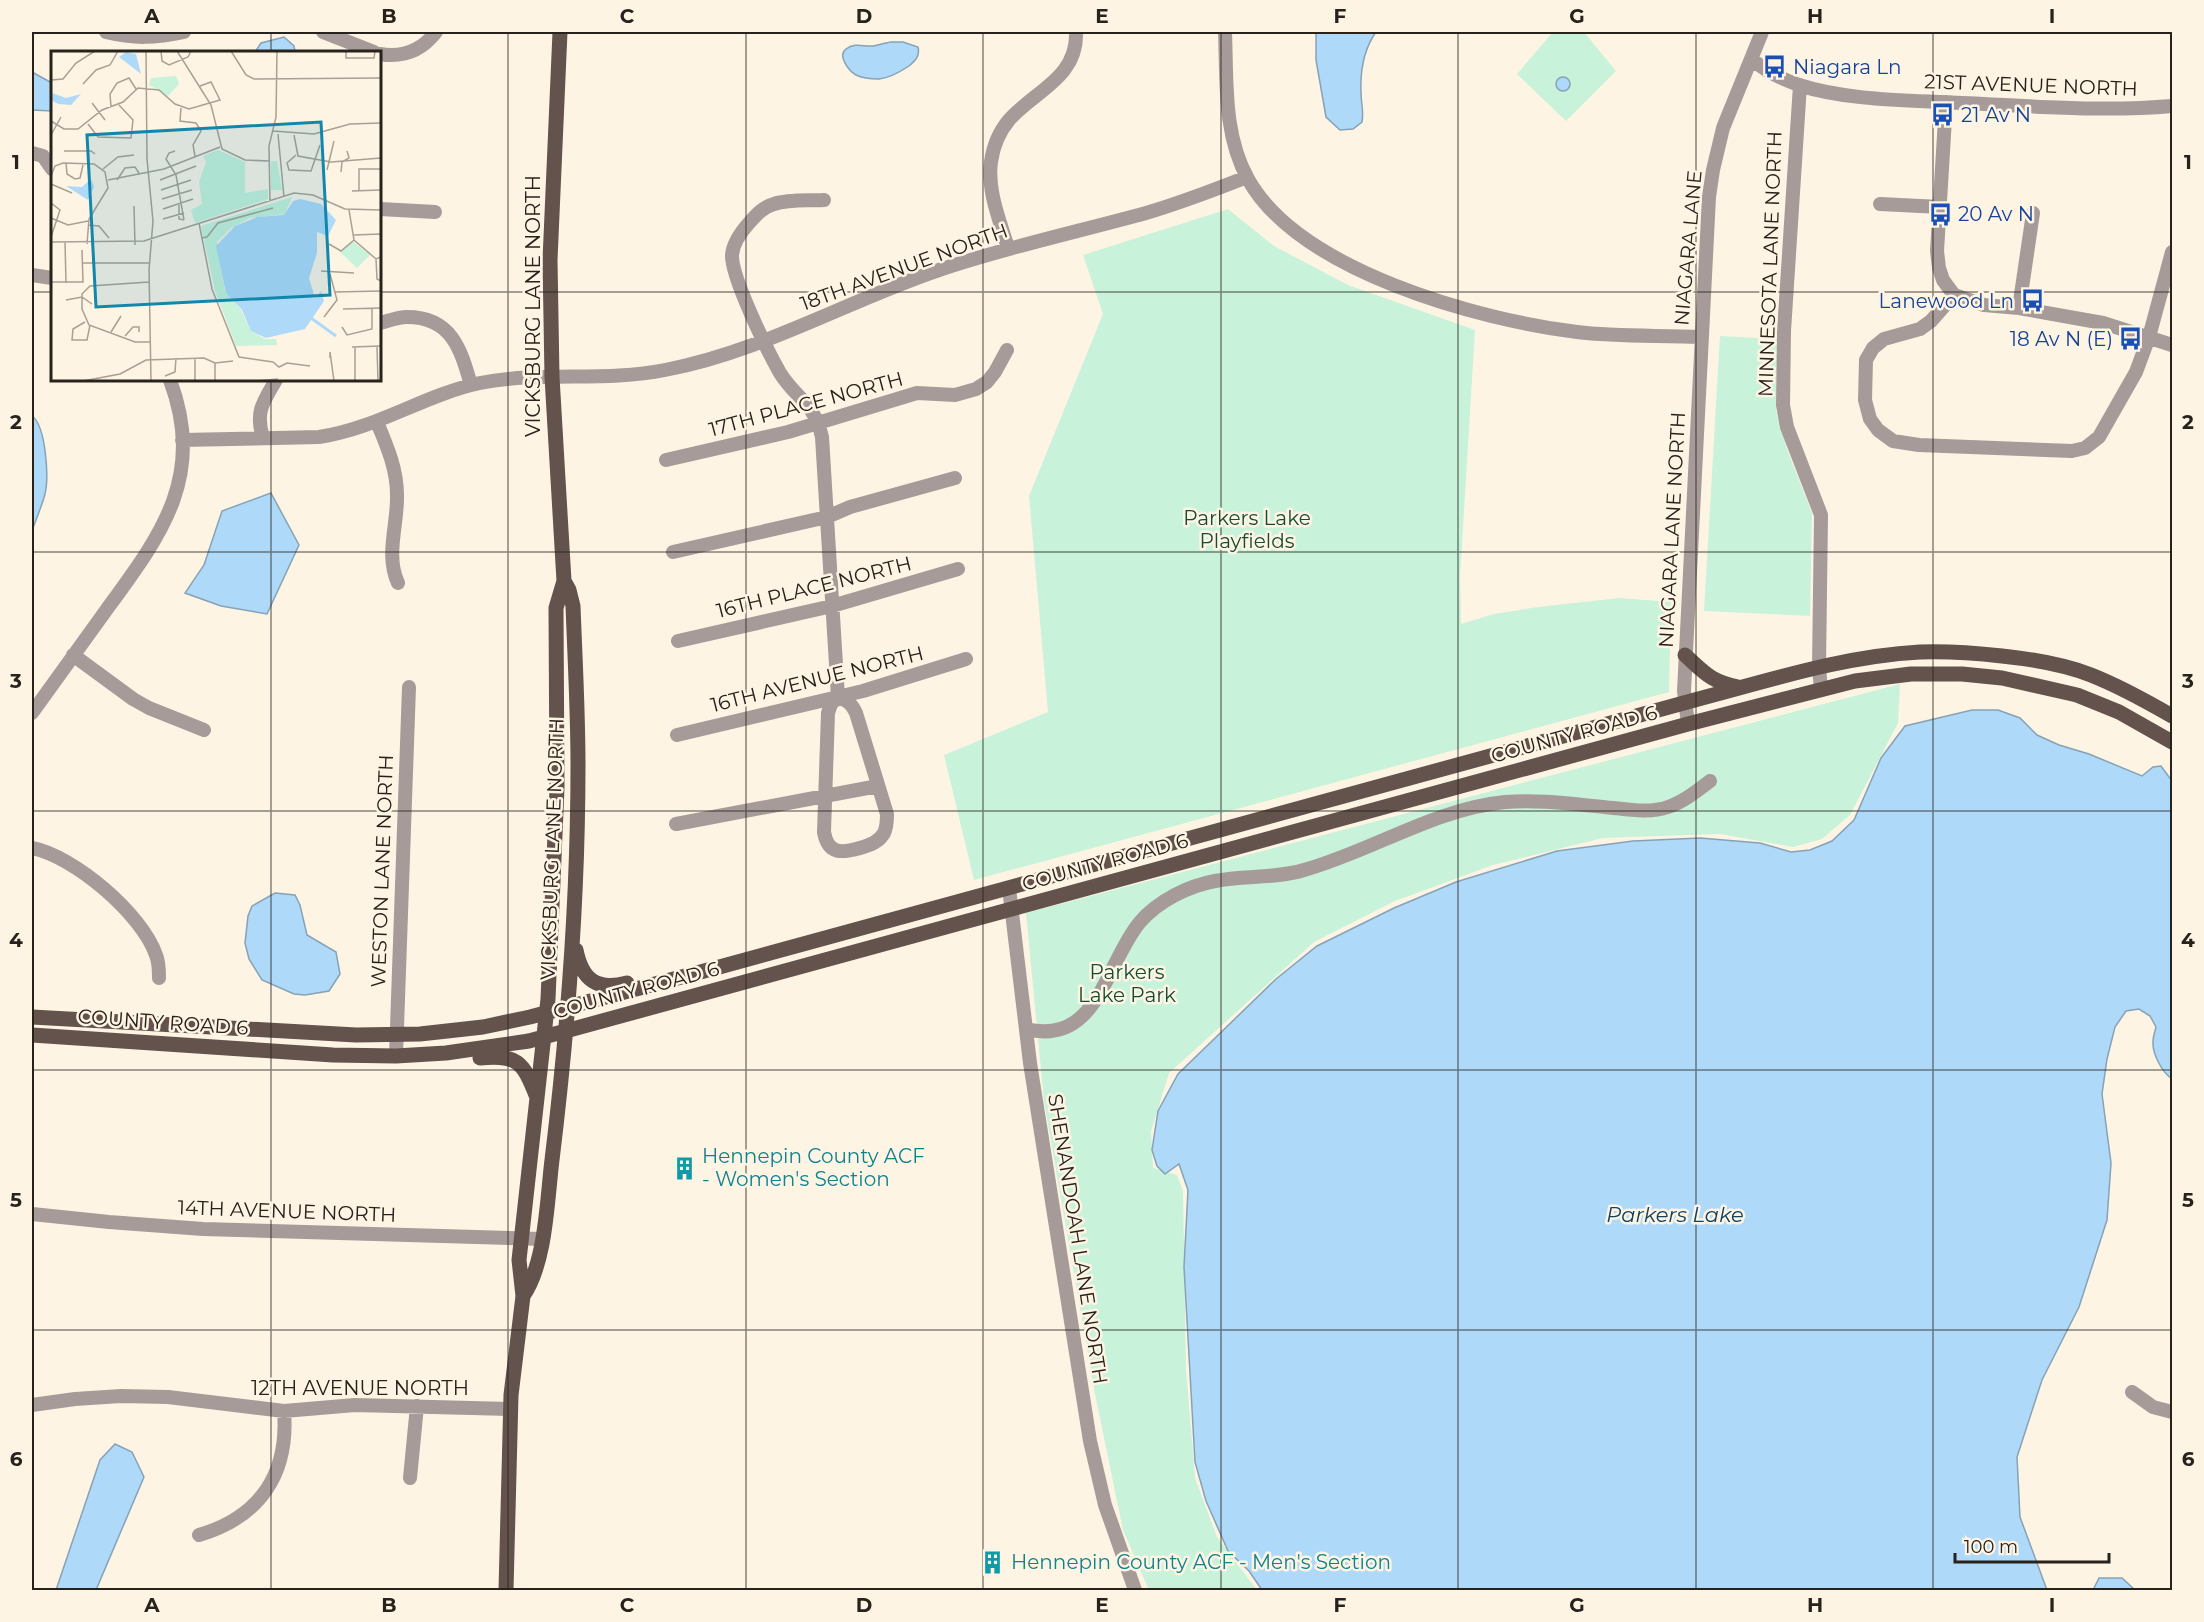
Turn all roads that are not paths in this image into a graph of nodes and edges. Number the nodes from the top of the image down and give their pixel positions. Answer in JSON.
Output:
{"nodes":[{"id":1,"x":106,"y":32,"type":"edge"},
{"id":2,"x":183,"y":32,"type":"edge"},
{"id":3,"x":323,"y":32,"type":"edge"},
{"id":4,"x":436,"y":32,"type":"edge"},
{"id":5,"x":560,"y":32,"type":"edge"},
{"id":6,"x":1076,"y":32,"type":"edge"},
{"id":7,"x":1225,"y":32,"type":"edge"},
{"id":8,"x":1762,"y":32,"type":"edge"},
{"id":9,"x":371,"y":51,"type":"edge"},
{"id":10,"x":381,"y":54,"type":"edge"},
{"id":11,"x":1751,"y":60,"type":"junction"},
{"id":12,"x":1800,"y":85,"type":"junction"},
{"id":13,"x":1946,"y":102,"type":"junction"},
{"id":14,"x":2172,"y":106,"type":"edge"},
{"id":15,"x":32,"y":153,"type":"edge"},
{"id":16,"x":51,"y":168,"type":"edge"},
{"id":17,"x":1247,"y":177,"type":"junction"},
{"id":18,"x":824,"y":200,"type":"dead end"},
{"id":19,"x":1880,"y":204,"type":"dead end"},
{"id":20,"x":1940,"y":207,"type":"junction"},
{"id":21,"x":381,"y":209,"type":"edge"},
{"id":22,"x":435,"y":212,"type":"dead end"},
{"id":23,"x":2033,"y":213,"type":"dead end"},
{"id":24,"x":1008,"y":248,"type":"junction"},
{"id":25,"x":2172,"y":252,"type":"edge"},
{"id":26,"x":32,"y":275,"type":"edge"},
{"id":27,"x":51,"y":278,"type":"edge"},
{"id":28,"x":1954,"y":295,"type":"junction"},
{"id":29,"x":2019,"y":308,"type":"junction"},
{"id":30,"x":381,"y":323,"type":"edge"},
{"id":31,"x":1700,"y":337,"type":"junction"},
{"id":32,"x":2149,"y":337,"type":"junction"},
{"id":33,"x":763,"y":341,"type":"junction"},
{"id":34,"x":2172,"y":345,"type":"edge"},
{"id":35,"x":1007,"y":350,"type":"dead end"},
{"id":36,"x":552,"y":377,"type":"junction"},
{"id":37,"x":170,"y":381,"type":"edge"},
{"id":38,"x":275,"y":381,"type":"edge"},
{"id":39,"x":471,"y":385,"type":"junction"},
{"id":40,"x":377,"y":422,"type":"junction"},
{"id":41,"x":819,"y":423,"type":"junction"},
{"id":42,"x":263,"y":438,"type":"junction"},
{"id":43,"x":182,"y":440,"type":"junction"},
{"id":44,"x":666,"y":460,"type":"dead end"},
{"id":45,"x":955,"y":478,"type":"dead end"},
{"id":46,"x":827,"y":516,"type":"junction"},
{"id":47,"x":673,"y":552,"type":"dead end"},
{"id":48,"x":958,"y":570,"type":"dead end"},
{"id":49,"x":564,"y":581,"type":"junction"},
{"id":50,"x":398,"y":583,"type":"dead end"},
{"id":51,"x":832,"y":606,"type":"junction"},
{"id":52,"x":678,"y":641,"type":"dead end"},
{"id":53,"x":73,"y":655,"type":"junction"},
{"id":54,"x":1685,"y":655,"type":"junction"},
{"id":55,"x":966,"y":659,"type":"dead end"},
{"id":56,"x":1819,"y":667,"type":"junction"},
{"id":57,"x":409,"y":687,"type":"dead end"},
{"id":58,"x":1741,"y":688,"type":"junction"},
{"id":59,"x":1821,"y":690,"type":"junction"},
{"id":60,"x":838,"y":697,"type":"junction"},
{"id":61,"x":1684,"y":703,"type":"junction"},
{"id":62,"x":32,"y":713,"type":"edge"},
{"id":63,"x":2172,"y":716,"type":"edge"},
{"id":64,"x":1688,"y":724,"type":"junction"},
{"id":65,"x":204,"y":730,"type":"dead end"},
{"id":66,"x":677,"y":735,"type":"dead end"},
{"id":67,"x":2172,"y":742,"type":"edge"},
{"id":68,"x":1710,"y":781,"type":"dead end"},
{"id":69,"x":878,"y":786,"type":"junction"},
{"id":70,"x":825,"y":797,"type":"junction"},
{"id":71,"x":676,"y":824,"type":"dead end"},
{"id":72,"x":32,"y":848,"type":"edge"},
{"id":73,"x":1009,"y":888,"type":"junction"},
{"id":74,"x":1012,"y":909,"type":"junction"},
{"id":75,"x":573,"y":921,"type":"junction"},
{"id":76,"x":723,"y":966,"type":"junction"},
{"id":77,"x":159,"y":978,"type":"dead end"},
{"id":78,"x":567,"y":1008,"type":"junction"},
{"id":79,"x":546,"y":1013,"type":"junction"},
{"id":80,"x":32,"y":1017,"type":"edge"},
{"id":81,"x":1026,"y":1029,"type":"junction"},
{"id":82,"x":566,"y":1031,"type":"junction"},
{"id":83,"x":32,"y":1035,"type":"edge"},
{"id":84,"x":395,"y":1035,"type":"junction"},
{"id":85,"x":544,"y":1037,"type":"junction"},
{"id":86,"x":399,"y":1056,"type":"junction"},
{"id":87,"x":537,"y":1098,"type":"junction"},
{"id":88,"x":32,"y":1214,"type":"edge"},
{"id":89,"x":521,"y":1238,"type":"junction"},
{"id":90,"x":542,"y":1239,"type":"junction"},
{"id":91,"x":523,"y":1296,"type":"junction"},
{"id":92,"x":2132,"y":1392,"type":"dead end"},
{"id":93,"x":32,"y":1406,"type":"edge"},
{"id":94,"x":417,"y":1406,"type":"junction"},
{"id":95,"x":510,"y":1409,"type":"junction"},
{"id":96,"x":284,"y":1411,"type":"junction"},
{"id":97,"x":2172,"y":1412,"type":"edge"},
{"id":98,"x":410,"y":1478,"type":"dead end"},
{"id":99,"x":199,"y":1535,"type":"dead end"},
{"id":100,"x":506,"y":1590,"type":"edge"},
{"id":101,"x":1135,"y":1590,"type":"edge"}],
"edges":[{"from":1,"to":2,"type":"street"},
{"from":3,"to":9,"type":"street"},
{"from":4,"to":10,"type":"street"},
{"from":5,"to":36,"type":"main road","name":"VICKSBURG LANE NORTH"},
{"from":6,"to":24,"type":"street"},
{"from":7,"to":17,"type":"street"},
{"from":8,"to":11,"type":"street"},
{"from":11,"to":12,"type":"street","name":"21ST AVENUE NORTH"},
{"from":11,"to":31,"type":"street","name":"NIAGARA LANE"},
{"from":12,"to":13,"type":"street","name":"21ST AVENUE NORTH"},
{"from":12,"to":56,"type":"street","name":"MINNESOTA LANE NORTH"},
{"from":13,"to":14,"type":"street","name":"21ST AVENUE NORTH"},
{"from":13,"to":20,"type":"street"},
{"from":15,"to":16,"type":"street"},
{"from":17,"to":24,"type":"street","name":"18TH AVENUE NORTH"},
{"from":17,"to":31,"type":"street"},
{"from":18,"to":33,"type":"street"},
{"from":19,"to":20,"type":"street"},
{"from":20,"to":28,"type":"street"},
{"from":21,"to":22,"type":"street"},
{"from":23,"to":29,"type":"street"},
{"from":24,"to":33,"type":"street","name":"18TH AVENUE NORTH"},
{"from":25,"to":32,"type":"street"},
{"from":26,"to":27,"type":"street"},
{"from":28,"to":29,"type":"street"},
{"from":28,"to":32,"type":"street"},
{"from":29,"to":32,"type":"street"},
{"from":30,"to":39,"type":"street"},
{"from":31,"to":54,"type":"street","name":"NIAGARA LANE NORTH"},
{"from":32,"to":34,"type":"street"},
{"from":33,"to":36,"type":"street","name":"18TH AVENUE NORTH"},
{"from":33,"to":41,"type":"street"},
{"from":35,"to":41,"type":"street","name":"17TH PLACE NORTH"},
{"from":36,"to":39,"type":"street","name":"18TH AVENUE NORTH"},
{"from":36,"to":49,"type":"main road","name":"VICKSBURG LANE NORTH"},
{"from":37,"to":43,"type":"street"},
{"from":38,"to":42,"type":"street"},
{"from":39,"to":40,"type":"street","name":"18TH AVENUE NORTH"},
{"from":40,"to":42,"type":"street","name":"18TH AVENUE NORTH"},
{"from":40,"to":50,"type":"street"},
{"from":41,"to":44,"type":"street","name":"17TH PLACE NORTH"},
{"from":41,"to":46,"type":"street"},
{"from":42,"to":43,"type":"street","name":"18TH AVENUE NORTH"},
{"from":43,"to":53,"type":"street"},
{"from":45,"to":46,"type":"street"},
{"from":46,"to":47,"type":"street"},
{"from":46,"to":51,"type":"street"},
{"from":48,"to":51,"type":"street","name":"16TH PLACE NORTH"},
{"from":49,"to":75,"type":"main road","name":"VICKSBURG LANE NORTH"},
{"from":49,"to":79,"type":"main road","name":"VICKSBURG LANE NORTH"},
{"from":51,"to":52,"type":"street","name":"16TH PLACE NORTH"},
{"from":51,"to":60,"type":"street"},
{"from":53,"to":62,"type":"street"},
{"from":53,"to":65,"type":"street"},
{"from":54,"to":58,"type":"main road"},
{"from":54,"to":61,"type":"street","name":"NIAGARA LANE NORTH"},
{"from":55,"to":60,"type":"street","name":"16TH AVENUE NORTH"},
{"from":56,"to":58,"type":"main road","name":"COUNTY ROAD 6"},
{"from":56,"to":59,"type":"street","name":"MINNESOTA LANE NORTH"},
{"from":56,"to":63,"type":"main road","name":"COUNTY ROAD 6"},
{"from":57,"to":84,"type":"street","name":"WESTON LANE NORTH"},
{"from":58,"to":61,"type":"main road","name":"COUNTY ROAD 6"},
{"from":59,"to":64,"type":"main road","name":"COUNTY ROAD 6"},
{"from":59,"to":67,"type":"main road","name":"COUNTY ROAD 6"},
{"from":60,"to":66,"type":"street","name":"16TH AVENUE NORTH"},
{"from":60,"to":69,"type":"street"},
{"from":60,"to":70,"type":"street"},
{"from":61,"to":64,"type":"street","name":"NIAGARA LANE NORTH"},
{"from":61,"to":73,"type":"main road","name":"COUNTY ROAD 6"},
{"from":64,"to":74,"type":"main road","name":"COUNTY ROAD 6"},
{"from":68,"to":81,"type":"street"},
{"from":69,"to":70,"type":"street"},
{"from":69,"to":70,"type":"street"},
{"from":70,"to":71,"type":"street"},
{"from":72,"to":77,"type":"street"},
{"from":73,"to":74,"type":"street","name":"SHENANDOAH LANE NORTH"},
{"from":73,"to":76,"type":"main road","name":"COUNTY ROAD 6"},
{"from":74,"to":81,"type":"street","name":"SHENANDOAH LANE NORTH"},
{"from":74,"to":82,"type":"main road","name":"COUNTY ROAD 6"},
{"from":75,"to":76,"type":"main road"},
{"from":75,"to":78,"type":"main road","name":"VICKSBURG LANE NORTH"},
{"from":76,"to":78,"type":"main road","name":"COUNTY ROAD 6"},
{"from":78,"to":79,"type":"main road","name":"COUNTY ROAD 6"},
{"from":78,"to":82,"type":"main road","name":"VICKSBURG LANE NORTH"},
{"from":79,"to":84,"type":"main road","name":"COUNTY ROAD 6"},
{"from":79,"to":85,"type":"main road","name":"VICKSBURG LANE NORTH"},
{"from":80,"to":84,"type":"main road","name":"COUNTY ROAD 6"},
{"from":81,"to":101,"type":"street","name":"SHENANDOAH LANE NORTH"},
{"from":82,"to":85,"type":"main road","name":"COUNTY ROAD 6"},
{"from":82,"to":90,"type":"main road","name":"VICKSBURG LANE NORTH"},
{"from":83,"to":86,"type":"main road","name":"COUNTY ROAD 6"},
{"from":84,"to":86,"type":"street","name":"WESTON LANE NORTH"},
{"from":85,"to":86,"type":"main road","name":"COUNTY ROAD 6"},
{"from":85,"to":87,"type":"main road","name":"VICKSBURG LANE NORTH"},
{"from":86,"to":87,"type":"main road"},
{"from":87,"to":89,"type":"main road","name":"VICKSBURG LANE NORTH"},
{"from":88,"to":89,"type":"street","name":"14TH AVENUE NORTH"},
{"from":89,"to":90,"type":"street","name":"14TH AVENUE NORTH"},
{"from":89,"to":91,"type":"main road","name":"VICKSBURG LANE NORTH"},
{"from":90,"to":91,"type":"main road","name":"VICKSBURG LANE NORTH"},
{"from":91,"to":95,"type":"main road","name":"VICKSBURG LANE NORTH"},
{"from":92,"to":97,"type":"street"},
{"from":93,"to":96,"type":"street","name":"12TH AVENUE NORTH"},
{"from":94,"to":95,"type":"street","name":"12TH AVENUE NORTH"},
{"from":94,"to":96,"type":"street","name":"12TH AVENUE NORTH"},
{"from":94,"to":98,"type":"street"},
{"from":95,"to":100,"type":"main road","name":"VICKSBURG LANE NORTH"},
{"from":96,"to":99,"type":"street"}]}
